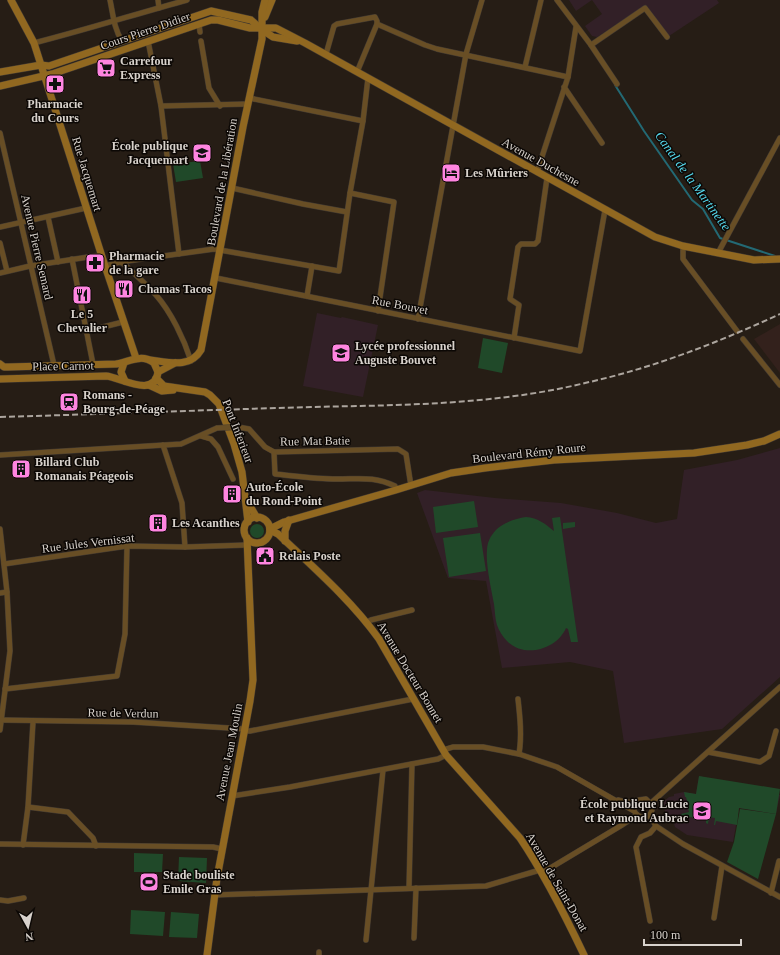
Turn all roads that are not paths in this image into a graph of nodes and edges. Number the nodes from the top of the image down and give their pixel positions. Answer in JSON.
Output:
{"nodes":[{"id":1,"x":11,"y":0,"type":"edge"},
{"id":2,"x":110,"y":0,"type":"edge"},
{"id":3,"x":158,"y":0,"type":"edge"},
{"id":4,"x":188,"y":0,"type":"edge"},
{"id":5,"x":482,"y":0,"type":"edge"},
{"id":6,"x":541,"y":0,"type":"edge"},
{"id":7,"x":557,"y":0,"type":"edge"},
{"id":8,"x":268,"y":1,"type":"edge"},
{"id":9,"x":159,"y":8,"type":"junction"},
{"id":10,"x":114,"y":21,"type":"junction"},
{"id":11,"x":377,"y":24,"type":"junction"},
{"id":12,"x":576,"y":27,"type":"junction"},
{"id":13,"x":261,"y":29,"type":"junction"},
{"id":14,"x":667,"y":37,"type":"dead end"},
{"id":15,"x":122,"y":41,"type":"junction"},
{"id":16,"x":148,"y":41,"type":"junction"},
{"id":17,"x":201,"y":41,"type":"dead end"},
{"id":18,"x":34,"y":43,"type":"junction"},
{"id":19,"x":591,"y":45,"type":"junction"},
{"id":20,"x":326,"y":54,"type":"junction"},
{"id":21,"x":466,"y":54,"type":"junction"},
{"id":22,"x":41,"y":65,"type":"junction"},
{"id":23,"x":524,"y":67,"type":"junction"},
{"id":24,"x":0,"y":72,"type":"edge"},
{"id":25,"x":357,"y":72,"type":"junction"},
{"id":26,"x":44,"y":76,"type":"junction"},
{"id":27,"x":568,"y":77,"type":"junction"},
{"id":28,"x":368,"y":78,"type":"junction"},
{"id":29,"x":617,"y":84,"type":"dead end"},
{"id":30,"x":0,"y":86,"type":"edge"},
{"id":31,"x":564,"y":87,"type":"junction"},
{"id":32,"x":249,"y":101,"type":"junction"},
{"id":33,"x":160,"y":106,"type":"junction"},
{"id":34,"x":220,"y":106,"type":"junction"},
{"id":35,"x":363,"y":121,"type":"junction"},
{"id":36,"x":452,"y":125,"type":"junction"},
{"id":37,"x":0,"y":133,"type":"edge"},
{"id":38,"x":780,"y":138,"type":"edge"},
{"id":39,"x":602,"y":143,"type":"dead end"},
{"id":40,"x":6,"y":157,"type":"junction"},
{"id":41,"x":0,"y":158,"type":"edge"},
{"id":42,"x":537,"y":172,"type":"junction"},
{"id":43,"x":547,"y":178,"type":"junction"},
{"id":44,"x":232,"y":188,"type":"junction"},
{"id":45,"x":350,"y":193,"type":"junction"},
{"id":46,"x":86,"y":208,"type":"junction"},
{"id":47,"x":605,"y":210,"type":"junction"},
{"id":48,"x":347,"y":212,"type":"junction"},
{"id":49,"x":48,"y":217,"type":"junction"},
{"id":50,"x":21,"y":223,"type":"junction"},
{"id":51,"x":0,"y":228,"type":"edge"},
{"id":52,"x":0,"y":243,"type":"edge"},
{"id":53,"x":683,"y":246,"type":"junction"},
{"id":54,"x":221,"y":249,"type":"junction"},
{"id":55,"x":718,"y":253,"type":"junction"},
{"id":56,"x":179,"y":254,"type":"junction"},
{"id":57,"x":101,"y":255,"type":"junction"},
{"id":58,"x":72,"y":259,"type":"junction"},
{"id":59,"x":780,"y":260,"type":"edge"},
{"id":60,"x":58,"y":262,"type":"junction"},
{"id":61,"x":120,"y":262,"type":"junction"},
{"id":62,"x":30,"y":266,"type":"junction"},
{"id":63,"x":105,"y":266,"type":"junction"},
{"id":64,"x":312,"y":266,"type":"junction"},
{"id":65,"x":7,"y":271,"type":"junction"},
{"id":66,"x":0,"y":273,"type":"edge"},
{"id":67,"x":216,"y":278,"type":"junction"},
{"id":68,"x":308,"y":296,"type":"junction"},
{"id":69,"x":378,"y":311,"type":"junction"},
{"id":70,"x":418,"y":319,"type":"junction"},
{"id":71,"x":123,"y":322,"type":"junction"},
{"id":72,"x":737,"y":331,"type":"dead end"},
{"id":73,"x":87,"y":332,"type":"junction"},
{"id":74,"x":514,"y":338,"type":"junction"},
{"id":75,"x":743,"y":339,"type":"dead end"},
{"id":76,"x":136,"y":358,"type":"junction"},
{"id":77,"x":150,"y":360,"type":"junction"},
{"id":78,"x":191,"y":361,"type":"junction"},
{"id":79,"x":124,"y":363,"type":"junction"},
{"id":80,"x":175,"y":363,"type":"junction"},
{"id":81,"x":93,"y":364,"type":"junction"},
{"id":82,"x":2,"y":365,"type":"edge"},
{"id":83,"x":54,"y":365,"type":"junction"},
{"id":84,"x":157,"y":375,"type":"junction"},
{"id":85,"x":1,"y":378,"type":"edge"},
{"id":86,"x":125,"y":381,"type":"junction"},
{"id":87,"x":149,"y":384,"type":"junction"},
{"id":88,"x":780,"y":385,"type":"edge"},
{"id":89,"x":190,"y":389,"type":"junction"},
{"id":90,"x":780,"y":434,"type":"edge"},
{"id":91,"x":201,"y":436,"type":"junction"},
{"id":92,"x":163,"y":445,"type":"junction"},
{"id":93,"x":274,"y":452,"type":"junction"},
{"id":94,"x":0,"y":455,"type":"edge"},
{"id":95,"x":233,"y":479,"type":"dead end"},
{"id":96,"x":411,"y":486,"type":"junction"},
{"id":97,"x":396,"y":490,"type":"junction"},
{"id":98,"x":246,"y":498,"type":"junction"},
{"id":99,"x":257,"y":518,"type":"junction"},
{"id":100,"x":265,"y":520,"type":"junction"},
{"id":101,"x":286,"y":521,"type":"junction"},
{"id":102,"x":248,"y":522,"type":"junction"},
{"id":103,"x":0,"y":529,"type":"edge"},
{"id":104,"x":270,"y":529,"type":"junction"},
{"id":105,"x":266,"y":539,"type":"junction"},
{"id":106,"x":285,"y":541,"type":"junction"},
{"id":107,"x":247,"y":544,"type":"junction"},
{"id":108,"x":127,"y":546,"type":"junction"},
{"id":109,"x":185,"y":547,"type":"junction"},
{"id":110,"x":4,"y":564,"type":"junction"},
{"id":111,"x":7,"y":592,"type":"junction"},
{"id":112,"x":0,"y":593,"type":"edge"},
{"id":113,"x":412,"y":610,"type":"dead end"},
{"id":114,"x":367,"y":622,"type":"junction"},
{"id":115,"x":780,"y":687,"type":"edge"},
{"id":116,"x":5,"y":689,"type":"junction"},
{"id":117,"x":413,"y":699,"type":"junction"},
{"id":118,"x":518,"y":699,"type":"dead end"},
{"id":119,"x":1,"y":707,"type":"edge"},
{"id":120,"x":0,"y":720,"type":"edge"},
{"id":121,"x":33,"y":722,"type":"junction"},
{"id":122,"x":0,"y":730,"type":"edge"},
{"id":123,"x":244,"y":730,"type":"junction"},
{"id":124,"x":776,"y":730,"type":"dead end"},
{"id":125,"x":708,"y":752,"type":"junction"},
{"id":126,"x":445,"y":753,"type":"junction"},
{"id":127,"x":519,"y":754,"type":"junction"},
{"id":128,"x":412,"y":764,"type":"junction"},
{"id":129,"x":383,"y":770,"type":"junction"},
{"id":130,"x":232,"y":796,"type":"junction"},
{"id":131,"x":614,"y":799,"type":"junction"},
{"id":132,"x":637,"y":802,"type":"junction"},
{"id":133,"x":651,"y":803,"type":"junction"},
{"id":134,"x":28,"y":807,"type":"junction"},
{"id":135,"x":636,"y":813,"type":"junction"},
{"id":136,"x":649,"y":815,"type":"junction"},
{"id":137,"x":656,"y":826,"type":"junction"},
{"id":138,"x":0,"y":844,"type":"edge"},
{"id":139,"x":23,"y":845,"type":"junction"},
{"id":140,"x":96,"y":846,"type":"junction"},
{"id":141,"x":222,"y":849,"type":"junction"},
{"id":142,"x":779,"y":861,"type":"edge"},
{"id":143,"x":722,"y":866,"type":"junction"},
{"id":144,"x":541,"y":872,"type":"junction"},
{"id":145,"x":409,"y":888,"type":"junction"},
{"id":146,"x":416,"y":888,"type":"junction"},
{"id":147,"x":372,"y":889,"type":"junction"},
{"id":148,"x":771,"y":893,"type":"junction"},
{"id":149,"x":214,"y":895,"type":"junction"},
{"id":150,"x":780,"y":897,"type":"edge"},
{"id":151,"x":24,"y":898,"type":"dead end"},
{"id":152,"x":0,"y":900,"type":"edge"},
{"id":153,"x":714,"y":918,"type":"dead end"},
{"id":154,"x":650,"y":921,"type":"dead end"},
{"id":155,"x":414,"y":938,"type":"dead end"},
{"id":156,"x":366,"y":940,"type":"dead end"},
{"id":157,"x":207,"y":955,"type":"edge"},
{"id":158,"x":584,"y":955,"type":"edge"}],
"edges":[{"from":1,"to":18,"type":"main road","name":"Rue Jacquemart"},
{"from":2,"to":10,"type":"street"},
{"from":3,"to":9,"type":"street"},
{"from":4,"to":9,"type":"street"},
{"from":5,"to":21,"type":"street"},
{"from":6,"to":23,"type":"street"},
{"from":7,"to":12,"type":"street"},
{"from":8,"to":13,"type":"main road","name":"Boulevard de la Libération"},
{"from":9,"to":10,"type":"street"},
{"from":10,"to":15,"type":"street"},
{"from":10,"to":18,"type":"street"},
{"from":11,"to":20,"type":"street"},
{"from":11,"to":21,"type":"street"},
{"from":11,"to":25,"type":"street"},
{"from":12,"to":19,"type":"street"},
{"from":12,"to":27,"type":"street"},
{"from":13,"to":15,"type":"main road","name":"Cours Pierre Didier"},
{"from":13,"to":16,"type":"main road","name":"Cours Pierre Didier"},
{"from":13,"to":20,"type":"main road","name":"Avenue Duchesne"},
{"from":13,"to":32,"type":"main road","name":"Boulevard de la Libération"},
{"from":14,"to":19,"type":"street"},
{"from":15,"to":22,"type":"main road","name":"Cours Pierre Didier"},
{"from":16,"to":26,"type":"main road","name":"Cours Pierre Didier"},
{"from":16,"to":33,"type":"street"},
{"from":17,"to":34,"type":"street"},
{"from":18,"to":22,"type":"main road","name":"Rue Jacquemart"},
{"from":19,"to":29,"type":"street"},
{"from":20,"to":25,"type":"main road","name":"Avenue Duchesne"},
{"from":21,"to":23,"type":"street"},
{"from":21,"to":36,"type":"street"},
{"from":22,"to":24,"type":"main road","name":"Cours Pierre Didier"},
{"from":22,"to":26,"type":"main road","name":"Rue Jacquemart"},
{"from":23,"to":27,"type":"street"},
{"from":25,"to":28,"type":"main road","name":"Avenue Duchesne"},
{"from":26,"to":30,"type":"main road","name":"Cours Pierre Didier"},
{"from":26,"to":46,"type":"main road","name":"Rue Jacquemart"},
{"from":27,"to":31,"type":"street"},
{"from":28,"to":35,"type":"street"},
{"from":28,"to":36,"type":"main road","name":"Avenue Duchesne"},
{"from":31,"to":39,"type":"street"},
{"from":31,"to":42,"type":"street"},
{"from":32,"to":34,"type":"street"},
{"from":32,"to":35,"type":"street"},
{"from":32,"to":44,"type":"main road","name":"Boulevard de la Libération"},
{"from":33,"to":34,"type":"street"},
{"from":33,"to":56,"type":"street"},
{"from":35,"to":45,"type":"street"},
{"from":36,"to":42,"type":"main road","name":"Avenue Duchesne"},
{"from":36,"to":70,"type":"street"},
{"from":37,"to":40,"type":"street","name":"Avenue Pierre Semard"},
{"from":38,"to":55,"type":"street"},
{"from":40,"to":41,"type":"street"},
{"from":40,"to":50,"type":"street","name":"Avenue Pierre Semard"},
{"from":42,"to":43,"type":"main road","name":"Avenue Duchesne"},
{"from":43,"to":47,"type":"main road","name":"Avenue Duchesne"},
{"from":43,"to":74,"type":"street"},
{"from":44,"to":48,"type":"street"},
{"from":44,"to":54,"type":"main road","name":"Boulevard de la Libération"},
{"from":45,"to":48,"type":"street"},
{"from":45,"to":69,"type":"street"},
{"from":46,"to":49,"type":"street"},
{"from":46,"to":57,"type":"main road","name":"Rue Jacquemart"},
{"from":47,"to":53,"type":"main road","name":"Avenue Duchesne"},
{"from":47,"to":74,"type":"street","name":"Rue Bouvet"},
{"from":48,"to":64,"type":"street"},
{"from":49,"to":50,"type":"street"},
{"from":49,"to":60,"type":"street"},
{"from":50,"to":51,"type":"street"},
{"from":50,"to":62,"type":"street","name":"Avenue Pierre Semard"},
{"from":52,"to":65,"type":"street"},
{"from":53,"to":55,"type":"main road","name":"Avenue Duchesne"},
{"from":53,"to":72,"type":"street"},
{"from":54,"to":56,"type":"street"},
{"from":54,"to":64,"type":"street"},
{"from":54,"to":67,"type":"main road","name":"Boulevard de la Libération"},
{"from":55,"to":59,"type":"main road","name":"Avenue Duchesne"},
{"from":56,"to":61,"type":"street"},
{"from":57,"to":58,"type":"street"},
{"from":57,"to":63,"type":"main road","name":"Rue Jacquemart"},
{"from":58,"to":60,"type":"street"},
{"from":58,"to":73,"type":"street"},
{"from":60,"to":62,"type":"street"},
{"from":61,"to":63,"type":"street"},
{"from":61,"to":78,"type":"street"},
{"from":62,"to":65,"type":"street"},
{"from":62,"to":83,"type":"street","name":"Avenue Pierre Semard"},
{"from":63,"to":71,"type":"main road","name":"Rue Jacquemart"},
{"from":64,"to":68,"type":"street"},
{"from":65,"to":66,"type":"street"},
{"from":67,"to":68,"type":"street","name":"Rue Bouvet"},
{"from":67,"to":78,"type":"main road","name":"Boulevard de la Libération"},
{"from":68,"to":69,"type":"street","name":"Rue Bouvet"},
{"from":69,"to":70,"type":"street","name":"Rue Bouvet"},
{"from":70,"to":74,"type":"street","name":"Rue Bouvet"},
{"from":71,"to":73,"type":"street"},
{"from":71,"to":76,"type":"main road","name":"Rue Jacquemart"},
{"from":73,"to":81,"type":"street"},
{"from":75,"to":88,"type":"street"},
{"from":76,"to":77,"type":"main road"},
{"from":76,"to":79,"type":"main road","name":"Place Carnot"},
{"from":77,"to":80,"type":"main road"},
{"from":77,"to":84,"type":"main road"},
{"from":78,"to":80,"type":"main road"},
{"from":79,"to":81,"type":"main road","name":"Place Carnot"},
{"from":79,"to":86,"type":"main road"},
{"from":80,"to":84,"type":"main road"},
{"from":81,"to":83,"type":"main road","name":"Place Carnot"},
{"from":82,"to":83,"type":"main road","name":"Place Carnot"},
{"from":82,"to":85,"type":"main road","name":"Place Carnot"},
{"from":84,"to":87,"type":"main road"},
{"from":84,"to":89,"type":"main road","name":"Pont Inferieur"},
{"from":85,"to":86,"type":"main road","name":"Place Carnot"},
{"from":86,"to":87,"type":"main road","name":"Place Carnot"},
{"from":87,"to":89,"type":"main road","name":"Pont Inferieur"},
{"from":89,"to":98,"type":"main road","name":"Pont Inferieur"},
{"from":90,"to":96,"type":"main road","name":"Boulevard Rémy Roure"},
{"from":91,"to":92,"type":"street","name":"Rue Mat Batie"},
{"from":91,"to":93,"type":"street","name":"Rue Mat Batie","bridge":true},
{"from":91,"to":95,"type":"street"},
{"from":92,"to":94,"type":"street","name":"Rue Mat Batie"},
{"from":92,"to":109,"type":"street"},
{"from":93,"to":96,"type":"street","name":"Rue Mat Batie"},
{"from":93,"to":97,"type":"street"},
{"from":96,"to":97,"type":"main road","name":"Boulevard Rémy Roure"},
{"from":97,"to":101,"type":"main road","name":"Boulevard Rémy Roure"},
{"from":98,"to":99,"type":"main road","name":"Pont Inferieur"},
{"from":98,"to":102,"type":"main road","name":"Pont Inferieur"},
{"from":99,"to":100,"type":"main road"},
{"from":99,"to":102,"type":"main road"},
{"from":100,"to":101,"type":"main road","name":"Boulevard Rémy Roure"},
{"from":100,"to":104,"type":"main road"},
{"from":101,"to":104,"type":"main road","name":"Boulevard Rémy Roure"},
{"from":101,"to":106,"type":"main road"},
{"from":102,"to":107,"type":"main road"},
{"from":103,"to":110,"type":"street"},
{"from":104,"to":105,"type":"main road"},
{"from":104,"to":106,"type":"main road","name":"Avenue Docteur Bonnet"},
{"from":105,"to":106,"type":"main road"},
{"from":105,"to":107,"type":"main road"},
{"from":106,"to":114,"type":"main road","name":"Avenue Docteur Bonnet"},
{"from":107,"to":109,"type":"street","name":"Rue Jules Vernissat"},
{"from":107,"to":123,"type":"main road","name":"Avenue Jean Moulin"},
{"from":108,"to":109,"type":"street","name":"Rue Jules Vernissat"},
{"from":108,"to":110,"type":"street","name":"Rue Jules Vernissat"},
{"from":108,"to":116,"type":"street"},
{"from":110,"to":111,"type":"street"},
{"from":111,"to":112,"type":"street"},
{"from":111,"to":116,"type":"street"},
{"from":113,"to":114,"type":"street"},
{"from":114,"to":117,"type":"main road","name":"Avenue Docteur Bonnet"},
{"from":115,"to":125,"type":"street"},
{"from":116,"to":119,"type":"street"},
{"from":117,"to":123,"type":"street","name":"Rue de Verdun"},
{"from":117,"to":126,"type":"main road","name":"Avenue Docteur Bonnet"},
{"from":118,"to":127,"type":"street"},
{"from":119,"to":120,"type":"street"},
{"from":120,"to":121,"type":"street","name":"Rue de Verdun"},
{"from":120,"to":122,"type":"street"},
{"from":121,"to":123,"type":"street","name":"Rue de Verdun"},
{"from":121,"to":134,"type":"street"},
{"from":123,"to":130,"type":"main road","name":"Avenue Jean Moulin"},
{"from":124,"to":125,"type":"street"},
{"from":125,"to":133,"type":"street"},
{"from":126,"to":127,"type":"street"},
{"from":126,"to":128,"type":"street"},
{"from":126,"to":144,"type":"main road","name":"Avenue de Saint-Donat"},
{"from":127,"to":131,"type":"street"},
{"from":128,"to":129,"type":"street"},
{"from":128,"to":145,"type":"street"},
{"from":129,"to":130,"type":"street"},
{"from":129,"to":147,"type":"street"},
{"from":130,"to":141,"type":"main road","name":"Avenue Jean Moulin"},
{"from":131,"to":132,"type":"street"},
{"from":131,"to":135,"type":"street"},
{"from":132,"to":133,"type":"street"},
{"from":132,"to":135,"type":"street"},
{"from":133,"to":136,"type":"street"},
{"from":134,"to":139,"type":"street"},
{"from":134,"to":140,"type":"street"},
{"from":135,"to":136,"type":"street"},
{"from":135,"to":144,"type":"street"},
{"from":136,"to":137,"type":"street"},
{"from":137,"to":143,"type":"street"},
{"from":137,"to":154,"type":"street"},
{"from":138,"to":139,"type":"street"},
{"from":139,"to":140,"type":"street"},
{"from":140,"to":141,"type":"street"},
{"from":141,"to":149,"type":"main road","name":"Avenue Jean Moulin"},
{"from":142,"to":148,"type":"street"},
{"from":143,"to":148,"type":"street"},
{"from":143,"to":153,"type":"street"},
{"from":144,"to":146,"type":"street"},
{"from":144,"to":158,"type":"main road","name":"Avenue de Saint-Donat"},
{"from":145,"to":146,"type":"street"},
{"from":145,"to":147,"type":"street"},
{"from":146,"to":155,"type":"street"},
{"from":147,"to":149,"type":"street"},
{"from":147,"to":156,"type":"street"},
{"from":148,"to":150,"type":"street"},
{"from":149,"to":157,"type":"main road","name":"Avenue Jean Moulin"},
{"from":151,"to":152,"type":"street"}]}
